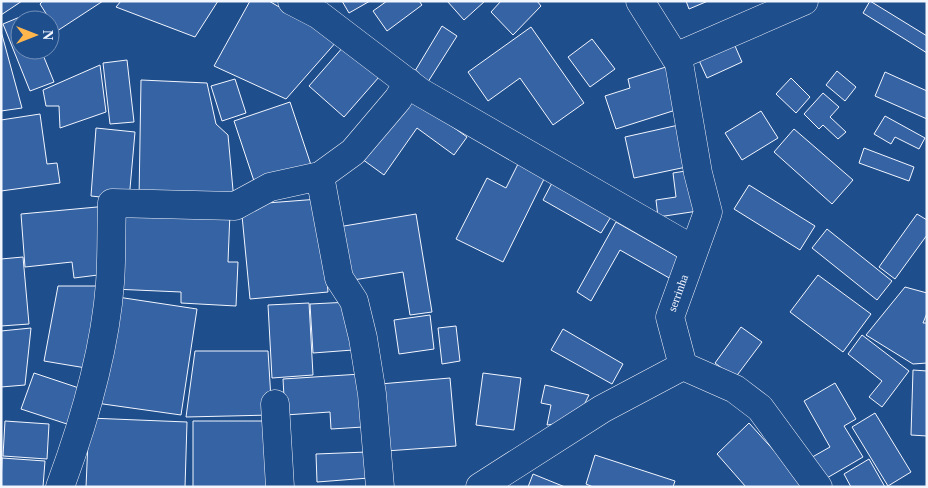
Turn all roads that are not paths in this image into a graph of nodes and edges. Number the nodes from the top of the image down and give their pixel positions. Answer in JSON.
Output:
{"nodes":[{"id":1,"x":292,"y":1,"type":"edge"},
{"id":2,"x":640,"y":1,"type":"edge"},
{"id":3,"x":804,"y":1,"type":"edge"},
{"id":4,"x":675,"y":57,"type":"junction"},
{"id":5,"x":408,"y":82,"type":"junction"},
{"id":6,"x":320,"y":176,"type":"junction"},
{"id":7,"x":694,"y":250,"type":"junction"},
{"id":8,"x":683,"y":366,"type":"junction"},
{"id":9,"x":275,"y":404,"type":"dead end"},
{"id":10,"x":60,"y":487,"type":"edge"},
{"id":11,"x":280,"y":487,"type":"edge"},
{"id":12,"x":380,"y":487,"type":"edge"},
{"id":13,"x":480,"y":487,"type":"edge"},
{"id":14,"x":818,"y":487,"type":"edge"}],
"edges":[{"from":1,"to":5,"type":"street"},
{"from":2,"to":4,"type":"street","name":"serrinha"},
{"from":3,"to":4,"type":"street"},
{"from":4,"to":7,"type":"street","name":"serrinha"},
{"from":5,"to":6,"type":"street"},
{"from":5,"to":7,"type":"street"},
{"from":6,"to":10,"type":"street"},
{"from":6,"to":12,"type":"street"},
{"from":7,"to":8,"type":"street","name":"serrinha"},
{"from":8,"to":13,"type":"street"},
{"from":8,"to":14,"type":"street"},
{"from":9,"to":11,"type":"street"}]}
